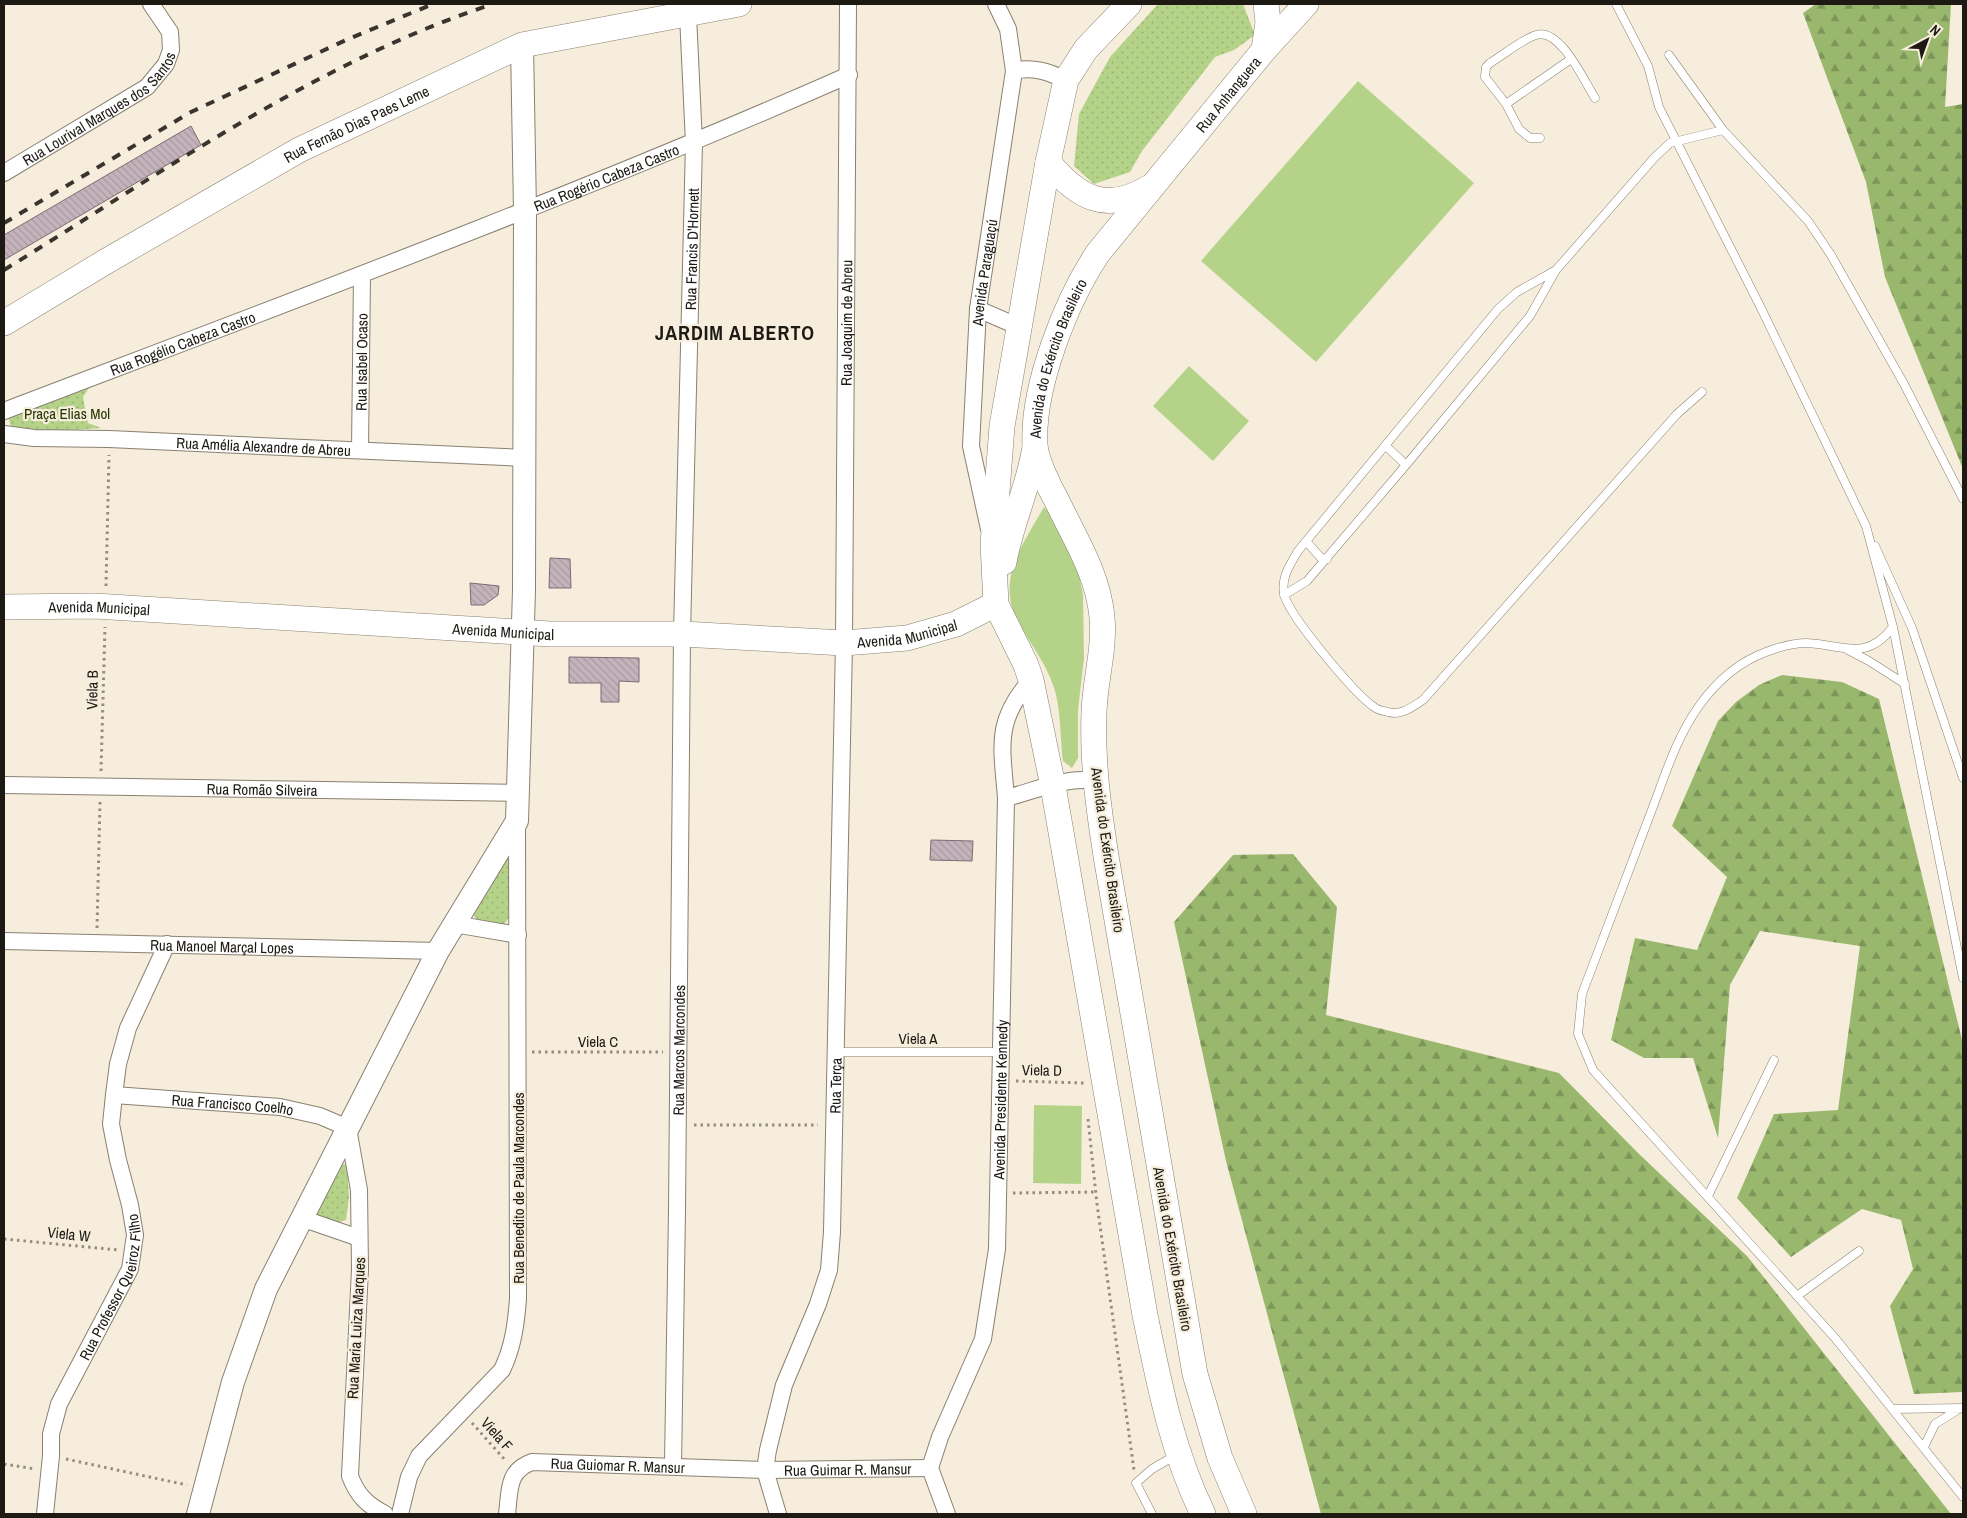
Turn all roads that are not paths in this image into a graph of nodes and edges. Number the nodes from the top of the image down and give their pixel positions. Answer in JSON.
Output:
{"nodes":[{"id":1,"x":150,"y":4,"type":"edge"},
{"id":2,"x":739,"y":4,"type":"edge"},
{"id":3,"x":848,"y":4,"type":"edge"},
{"id":4,"x":996,"y":4,"type":"edge"},
{"id":5,"x":1129,"y":4,"type":"edge"},
{"id":6,"x":1266,"y":4,"type":"edge"},
{"id":7,"x":1306,"y":4,"type":"edge"},
{"id":8,"x":1616,"y":4,"type":"edge"},
{"id":9,"x":688,"y":14,"type":"junction"},
{"id":10,"x":522,"y":45,"type":"junction"},
{"id":11,"x":1264,"y":50,"type":"junction"},
{"id":12,"x":1669,"y":55,"type":"dead end"},
{"id":13,"x":1571,"y":59,"type":"junction"},
{"id":14,"x":1014,"y":70,"type":"junction"},
{"id":15,"x":850,"y":75,"type":"junction"},
{"id":16,"x":1066,"y":80,"type":"junction"},
{"id":17,"x":1595,"y":98,"type":"dead end"},
{"id":18,"x":1506,"y":104,"type":"junction"},
{"id":19,"x":1723,"y":130,"type":"junction"},
{"id":20,"x":1540,"y":138,"type":"dead end"},
{"id":21,"x":1678,"y":141,"type":"junction"},
{"id":22,"x":694,"y":143,"type":"junction"},
{"id":23,"x":1048,"y":162,"type":"junction"},
{"id":24,"x":4,"y":173,"type":"edge"},
{"id":25,"x":1152,"y":186,"type":"junction"},
{"id":26,"x":525,"y":211,"type":"junction"},
{"id":27,"x":1556,"y":270,"type":"junction"},
{"id":28,"x":362,"y":274,"type":"junction"},
{"id":29,"x":978,"y":309,"type":"junction"},
{"id":30,"x":4,"y":323,"type":"edge"},
{"id":31,"x":1019,"y":327,"type":"junction"},
{"id":32,"x":1702,"y":392,"type":"dead end"},
{"id":33,"x":6,"y":410,"type":"edge"},
{"id":34,"x":7,"y":432,"type":"edge"},
{"id":35,"x":1386,"y":446,"type":"junction"},
{"id":36,"x":1035,"y":447,"type":"junction"},
{"id":37,"x":360,"y":450,"type":"junction"},
{"id":38,"x":524,"y":458,"type":"junction"},
{"id":39,"x":1406,"y":466,"type":"junction"},
{"id":40,"x":1963,"y":499,"type":"edge"},
{"id":41,"x":1866,"y":526,"type":"junction"},
{"id":42,"x":1306,"y":541,"type":"junction"},
{"id":43,"x":992,"y":544,"type":"junction"},
{"id":44,"x":1327,"y":559,"type":"junction"},
{"id":45,"x":1284,"y":595,"type":"junction"},
{"id":46,"x":996,"y":604,"type":"junction"},
{"id":47,"x":4,"y":606,"type":"edge"},
{"id":48,"x":1893,"y":627,"type":"junction"},
{"id":49,"x":521,"y":631,"type":"junction"},
{"id":50,"x":682,"y":634,"type":"junction"},
{"id":51,"x":844,"y":643,"type":"junction"},
{"id":52,"x":1846,"y":649,"type":"junction"},
{"id":53,"x":1031,"y":680,"type":"junction"},
{"id":54,"x":1905,"y":684,"type":"junction"},
{"id":55,"x":1963,"y":778,"type":"edge"},
{"id":56,"x":1095,"y":781,"type":"junction"},
{"id":57,"x":4,"y":785,"type":"edge"},
{"id":58,"x":1053,"y":786,"type":"junction"},
{"id":59,"x":519,"y":793,"type":"junction"},
{"id":60,"x":1006,"y":798,"type":"junction"},
{"id":61,"x":517,"y":821,"type":"junction"},
{"id":62,"x":454,"y":924,"type":"junction"},
{"id":63,"x":518,"y":935,"type":"junction"},
{"id":64,"x":4,"y":941,"type":"edge"},
{"id":65,"x":167,"y":944,"type":"junction"},
{"id":66,"x":438,"y":951,"type":"junction"},
{"id":67,"x":1963,"y":978,"type":"edge"},
{"id":68,"x":835,"y":1052,"type":"junction"},
{"id":69,"x":1001,"y":1052,"type":"junction"},
{"id":70,"x":1774,"y":1060,"type":"dead end"},
{"id":71,"x":114,"y":1095,"type":"junction"},
{"id":72,"x":348,"y":1128,"type":"junction"},
{"id":73,"x":1708,"y":1196,"type":"junction"},
{"id":74,"x":301,"y":1218,"type":"junction"},
{"id":75,"x":359,"y":1238,"type":"junction"},
{"id":76,"x":1859,"y":1251,"type":"dead end"},
{"id":77,"x":1797,"y":1296,"type":"junction"},
{"id":78,"x":1893,"y":1408,"type":"junction"},
{"id":79,"x":1962,"y":1408,"type":"edge"},
{"id":80,"x":1924,"y":1447,"type":"junction"},
{"id":81,"x":1178,"y":1454,"type":"junction"},
{"id":82,"x":672,"y":1465,"type":"junction"},
{"id":83,"x":930,"y":1468,"type":"junction"},
{"id":84,"x":765,"y":1470,"type":"junction"},
{"id":85,"x":1963,"y":1497,"type":"edge"},
{"id":86,"x":44,"y":1514,"type":"edge"},
{"id":87,"x":198,"y":1514,"type":"edge"},
{"id":88,"x":385,"y":1514,"type":"edge"},
{"id":89,"x":400,"y":1514,"type":"edge"},
{"id":90,"x":507,"y":1514,"type":"edge"},
{"id":91,"x":778,"y":1514,"type":"edge"},
{"id":92,"x":947,"y":1514,"type":"edge"},
{"id":93,"x":1152,"y":1514,"type":"edge"},
{"id":94,"x":1203,"y":1514,"type":"edge"},
{"id":95,"x":1244,"y":1514,"type":"edge"}],
"edges":[{"from":1,"to":24,"type":"street","name":"Rua Lourival Marques dos Santos"},
{"from":2,"to":9,"type":"main road","name":"Rua Fernão Dias Paes Leme"},
{"from":3,"to":15,"type":"street","name":"Rua Joaquim de Abreu"},
{"from":4,"to":14,"type":"street","name":"Avenida Paraguaçú"},
{"from":5,"to":16,"type":"main road"},
{"from":6,"to":11,"type":"main road"},
{"from":7,"to":11,"type":"main road","name":"Rua Anhanguera"},
{"from":8,"to":21,"type":"lane"},
{"from":9,"to":10,"type":"main road","name":"Rua Fernão Dias Paes Leme"},
{"from":9,"to":22,"type":"street","name":"Rua Francis D'Hornett"},
{"from":10,"to":26,"type":"main road"},
{"from":10,"to":30,"type":"main road","name":"Rua Fernão Dias Paes Leme"},
{"from":11,"to":25,"type":"main road","name":"Rua Anhanguera"},
{"from":12,"to":19,"type":"lane"},
{"from":13,"to":17,"type":"lane"},
{"from":13,"to":18,"type":"lane"},
{"from":13,"to":18,"type":"lane"},
{"from":14,"to":16,"type":"street"},
{"from":14,"to":29,"type":"street","name":"Avenida Paraguaçú"},
{"from":15,"to":22,"type":"street","name":"Rua Rogério Cabeza Castro"},
{"from":15,"to":51,"type":"street","name":"Rua Joaquim de Abreu"},
{"from":16,"to":23,"type":"main road"},
{"from":18,"to":20,"type":"lane"},
{"from":19,"to":21,"type":"lane"},
{"from":19,"to":40,"type":"lane"},
{"from":21,"to":27,"type":"lane"},
{"from":21,"to":41,"type":"lane"},
{"from":22,"to":26,"type":"street","name":"Rua Rogério Cabeza Castro"},
{"from":22,"to":50,"type":"street","name":"Rua Francis D'Hornett"},
{"from":23,"to":25,"type":"main road"},
{"from":23,"to":31,"type":"main road"},
{"from":25,"to":36,"type":"main road","name":"Avenida do Exército Brasileiro"},
{"from":26,"to":28,"type":"street","name":"Rua Rogério Cabeza Castro"},
{"from":26,"to":38,"type":"main road"},
{"from":27,"to":35,"type":"lane"},
{"from":27,"to":39,"type":"lane"},
{"from":28,"to":33,"type":"street","name":"Rua Rogélio Cabeza Castro"},
{"from":28,"to":37,"type":"street","name":"Rua Isabel Ocaso"},
{"from":29,"to":31,"type":"street"},
{"from":29,"to":43,"type":"street","name":"Avenida Paraguaçú"},
{"from":31,"to":43,"type":"main road"},
{"from":32,"to":45,"type":"lane"},
{"from":34,"to":37,"type":"street","name":"Rua Amélia Alexandre de Abreu"},
{"from":35,"to":39,"type":"lane"},
{"from":35,"to":42,"type":"lane"},
{"from":36,"to":46,"type":"main road"},
{"from":36,"to":56,"type":"main road","name":"Avenida do Exército Brasileiro"},
{"from":37,"to":38,"type":"street","name":"Rua Amélia Alexandre de Abreu"},
{"from":38,"to":49,"type":"main road"},
{"from":39,"to":44,"type":"lane"},
{"from":41,"to":48,"type":"lane"},
{"from":41,"to":55,"type":"lane"},
{"from":42,"to":44,"type":"lane"},
{"from":42,"to":45,"type":"lane"},
{"from":43,"to":46,"type":"main road"},
{"from":44,"to":45,"type":"lane"},
{"from":46,"to":51,"type":"main road","name":"Avenida Municipal"},
{"from":46,"to":53,"type":"main road"},
{"from":47,"to":49,"type":"main road","name":"Avenida Municipal"},
{"from":48,"to":52,"type":"lane"},
{"from":48,"to":54,"type":"lane"},
{"from":49,"to":50,"type":"main road","name":"Avenida Municipal"},
{"from":49,"to":59,"type":"main road"},
{"from":50,"to":51,"type":"main road","name":"Avenida Municipal"},
{"from":50,"to":82,"type":"street","name":"Rua Marcos Marcondes"},
{"from":51,"to":68,"type":"street","name":"Rua Terça"},
{"from":52,"to":54,"type":"lane"},
{"from":52,"to":73,"type":"lane"},
{"from":53,"to":58,"type":"main road"},
{"from":53,"to":60,"type":"street","name":"Avenida Presidente Kennedy"},
{"from":54,"to":67,"type":"lane"},
{"from":56,"to":58,"type":"street"},
{"from":56,"to":95,"type":"main road","name":"Avenida do Exército Brasileiro"},
{"from":57,"to":59,"type":"street","name":"Rua Romão Silveira"},
{"from":58,"to":60,"type":"street"},
{"from":58,"to":81,"type":"main road"},
{"from":59,"to":61,"type":"main road"},
{"from":60,"to":69,"type":"street","name":"Avenida Presidente Kennedy"},
{"from":61,"to":62,"type":"main road"},
{"from":61,"to":63,"type":"street","name":"Rua Benedito de Paula Marcondes"},
{"from":62,"to":63,"type":"street"},
{"from":62,"to":66,"type":"main road"},
{"from":63,"to":89,"type":"street","name":"Rua Benedito de Paula Marcondes"},
{"from":64,"to":65,"type":"street","name":"Rua Manoel Marçal Lopes"},
{"from":65,"to":66,"type":"street","name":"Rua Manoel Marçal Lopes"},
{"from":65,"to":71,"type":"street","name":"Rua Professor Queiroz Filho"},
{"from":66,"to":72,"type":"main road"},
{"from":68,"to":69,"type":"lane","name":"Viela A"},
{"from":68,"to":84,"type":"street","name":"Rua Terça"},
{"from":69,"to":83,"type":"street","name":"Avenida Presidente Kennedy"},
{"from":70,"to":73,"type":"lane"},
{"from":71,"to":72,"type":"street","name":"Rua Francisco Coelho"},
{"from":71,"to":86,"type":"street","name":"Rua Professor Queiroz Filho"},
{"from":72,"to":74,"type":"main road"},
{"from":72,"to":75,"type":"street","name":"Rua Maria Luiza Marques"},
{"from":73,"to":77,"type":"lane"},
{"from":74,"to":75,"type":"street"},
{"from":74,"to":87,"type":"main road"},
{"from":75,"to":88,"type":"street","name":"Rua Maria Luiza Marques"},
{"from":76,"to":77,"type":"lane"},
{"from":77,"to":78,"type":"lane"},
{"from":78,"to":79,"type":"lane"},
{"from":78,"to":80,"type":"lane"},
{"from":79,"to":80,"type":"lane"},
{"from":80,"to":85,"type":"lane"},
{"from":81,"to":93,"type":"lane"},
{"from":81,"to":94,"type":"main road"},
{"from":82,"to":84,"type":"street","name":"Rua Guiomar R. Mansur"},
{"from":82,"to":90,"type":"street","name":"Rua Guiomar R. Mansur"},
{"from":83,"to":84,"type":"street","name":"Rua Guimar R. Mansur"},
{"from":83,"to":92,"type":"street"},
{"from":84,"to":91,"type":"street","name":"Rua Terça"}]}
